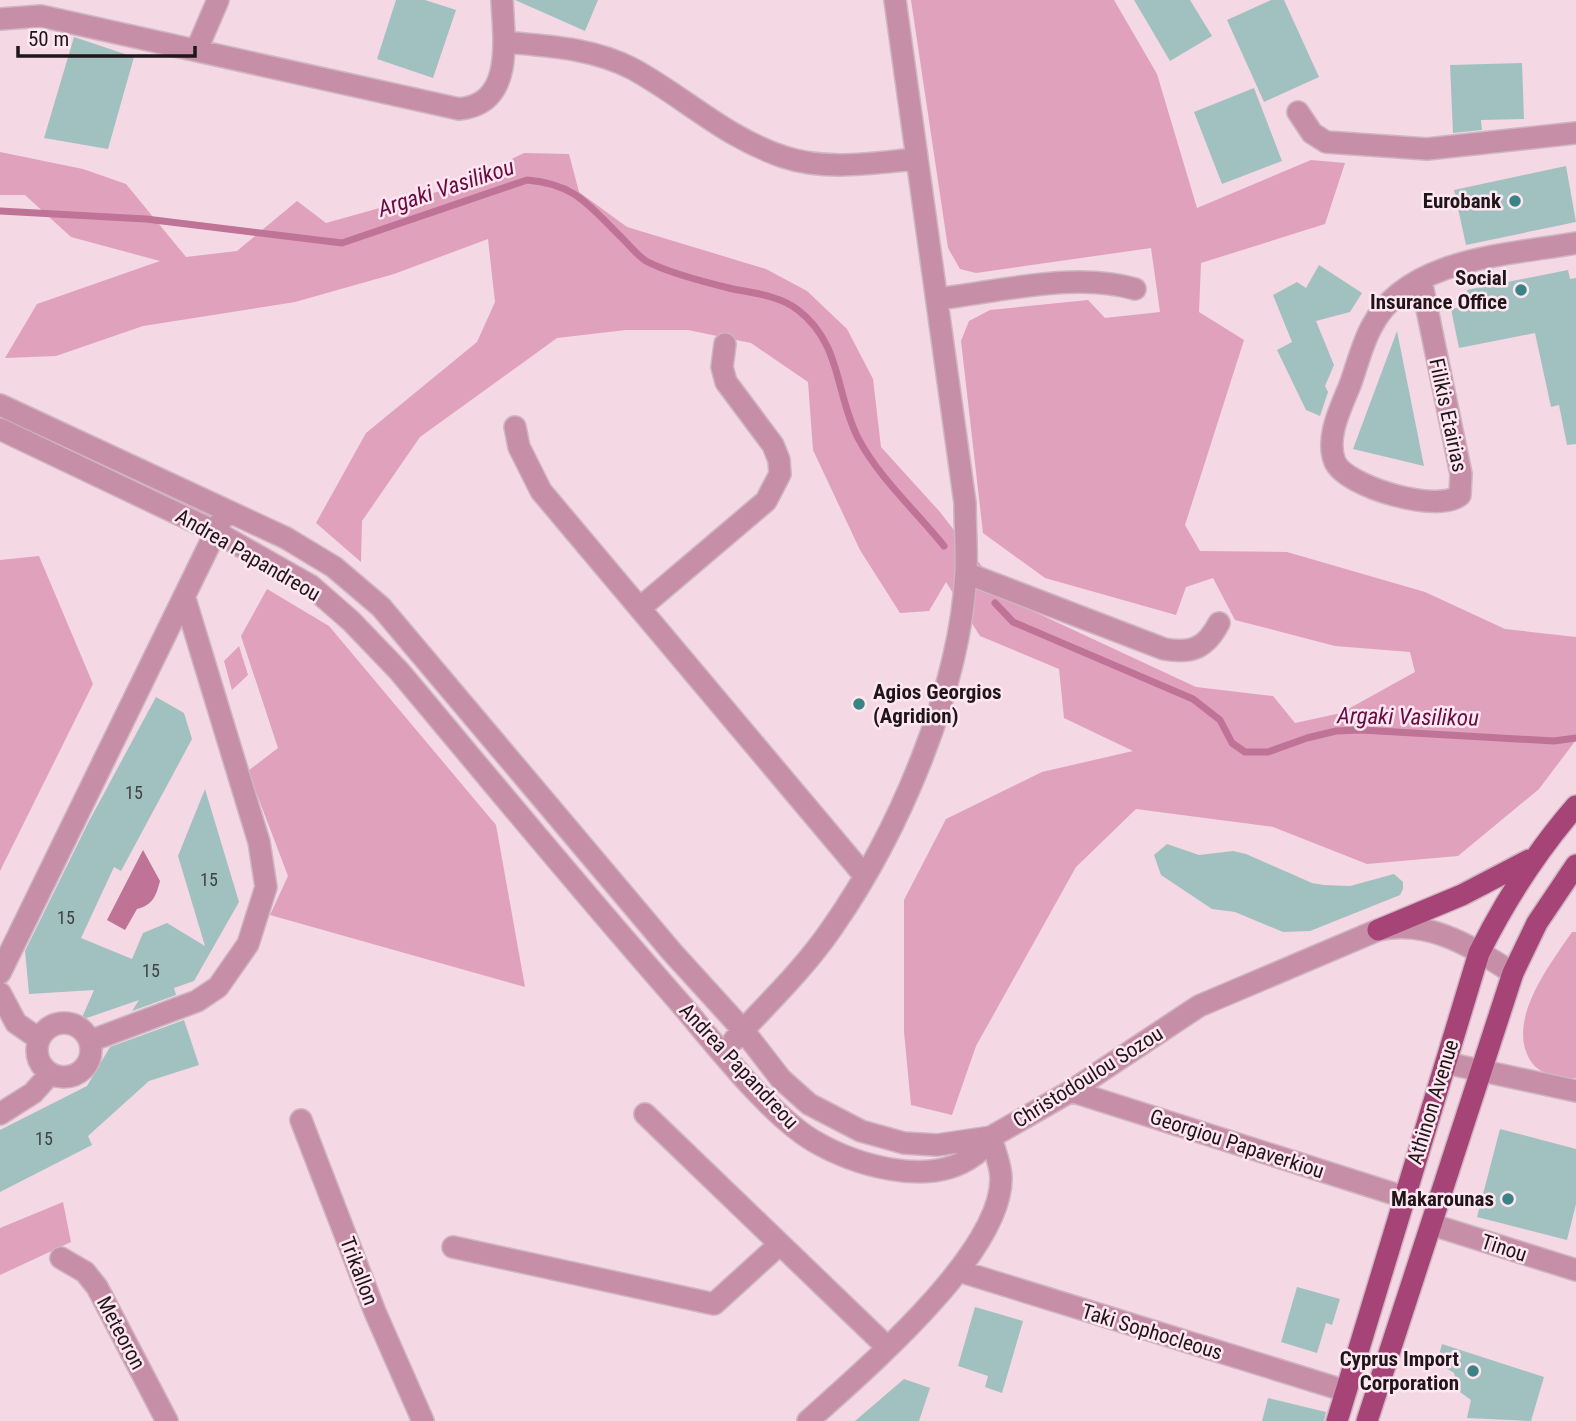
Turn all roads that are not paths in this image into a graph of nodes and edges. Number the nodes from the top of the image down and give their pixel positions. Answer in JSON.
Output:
{"nodes":[{"id":1,"x":218,"y":0,"type":"edge"},
{"id":2,"x":502,"y":0,"type":"edge"},
{"id":3,"x":895,"y":0,"type":"edge"},
{"id":4,"x":0,"y":19,"type":"edge"},
{"id":5,"x":504,"y":41,"type":"junction"},
{"id":6,"x":197,"y":49,"type":"junction"},
{"id":7,"x":1298,"y":112,"type":"dead end"},
{"id":8,"x":1576,"y":132,"type":"edge"},
{"id":9,"x":916,"y":159,"type":"junction"},
{"id":10,"x":1576,"y":243,"type":"edge"},
{"id":11,"x":1420,"y":280,"type":"junction"},
{"id":12,"x":1135,"y":289,"type":"dead end"},
{"id":13,"x":937,"y":299,"type":"junction"},
{"id":14,"x":725,"y":344,"type":"dead end"},
{"id":15,"x":0,"y":405,"type":"edge"},
{"id":16,"x":515,"y":427,"type":"dead end"},
{"id":17,"x":0,"y":429,"type":"edge"},
{"id":18,"x":227,"y":510,"type":"junction"},
{"id":19,"x":216,"y":532,"type":"junction"},
{"id":20,"x":966,"y":573,"type":"junction"},
{"id":21,"x":185,"y":600,"type":"junction"},
{"id":22,"x":640,"y":608,"type":"junction"},
{"id":23,"x":1219,"y":623,"type":"dead end"},
{"id":24,"x":1576,"y":806,"type":"edge"},
{"id":25,"x":1533,"y":858,"type":"junction"},
{"id":26,"x":1576,"y":865,"type":"edge"},
{"id":27,"x":864,"y":875,"type":"junction"},
{"id":28,"x":1378,"y":930,"type":"junction"},
{"id":29,"x":1479,"y":953,"type":"junction"},
{"id":30,"x":0,"y":973,"type":"edge"},
{"id":31,"x":1513,"y":973,"type":"junction"},
{"id":32,"x":0,"y":993,"type":"edge"},
{"id":33,"x":743,"y":1030,"type":"junction"},
{"id":34,"x":39,"y":1039,"type":"junction"},
{"id":35,"x":90,"y":1041,"type":"junction"},
{"id":36,"x":723,"y":1052,"type":"junction"},
{"id":37,"x":1446,"y":1063,"type":"junction"},
{"id":38,"x":1478,"y":1072,"type":"junction"},
{"id":39,"x":50,"y":1074,"type":"junction"},
{"id":40,"x":1071,"y":1091,"type":"junction"},
{"id":41,"x":1576,"y":1091,"type":"edge"},
{"id":42,"x":0,"y":1114,"type":"edge"},
{"id":43,"x":645,"y":1114,"type":"dead end"},
{"id":44,"x":301,"y":1120,"type":"dead end"},
{"id":45,"x":991,"y":1137,"type":"junction"},
{"id":46,"x":1404,"y":1197,"type":"junction"},
{"id":47,"x":1433,"y":1225,"type":"junction"},
{"id":48,"x":780,"y":1244,"type":"junction"},
{"id":49,"x":453,"y":1247,"type":"dead end"},
{"id":50,"x":61,"y":1258,"type":"dead end"},
{"id":51,"x":1576,"y":1270,"type":"edge"},
{"id":52,"x":959,"y":1271,"type":"junction"},
{"id":53,"x":887,"y":1347,"type":"junction"},
{"id":54,"x":1346,"y":1391,"type":"junction"},
{"id":55,"x":1373,"y":1419,"type":"edge"},
{"id":56,"x":167,"y":1421,"type":"edge"},
{"id":57,"x":423,"y":1421,"type":"edge"},
{"id":58,"x":808,"y":1421,"type":"edge"},
{"id":59,"x":1337,"y":1421,"type":"edge"}],
"edges":[{"from":1,"to":6,"type":"street"},
{"from":2,"to":5,"type":"street"},
{"from":3,"to":9,"type":"street"},
{"from":4,"to":6,"type":"street"},
{"from":5,"to":6,"type":"street"},
{"from":5,"to":9,"type":"street"},
{"from":7,"to":8,"type":"street"},
{"from":9,"to":13,"type":"street"},
{"from":10,"to":11,"type":"street","name":"Filikis Etairias"},
{"from":11,"to":11,"type":"street","name":"Filikis Etairias"},
{"from":12,"to":13,"type":"street"},
{"from":13,"to":20,"type":"street"},
{"from":14,"to":22,"type":"street"},
{"from":15,"to":18,"type":"street","name":"Andrea Papandreou"},
{"from":16,"to":22,"type":"street"},
{"from":17,"to":19,"type":"street","name":"Andrea Papandreou"},
{"from":18,"to":19,"type":"street"},
{"from":18,"to":33,"type":"street","name":"Andrea Papandreou"},
{"from":19,"to":21,"type":"street"},
{"from":19,"to":36,"type":"street","name":"Andrea Papandreou"},
{"from":20,"to":23,"type":"street"},
{"from":20,"to":27,"type":"street"},
{"from":21,"to":30,"type":"street"},
{"from":21,"to":35,"type":"street"},
{"from":22,"to":27,"type":"street"},
{"from":24,"to":25,"type":"main road","name":"Athinon Avenue"},
{"from":25,"to":28,"type":"main road"},
{"from":25,"to":29,"type":"main road","name":"Athinon Avenue"},
{"from":26,"to":31,"type":"main road","name":"Athinon Avenue"},
{"from":27,"to":33,"type":"street"},
{"from":28,"to":29,"type":"street","name":"Christodoulou Sozou"},
{"from":28,"to":40,"type":"street","name":"Christodoulou Sozou"},
{"from":29,"to":31,"type":"street","name":"Christodoulou Sozou"},
{"from":29,"to":37,"type":"main road","name":"Athinon Avenue"},
{"from":31,"to":38,"type":"main road","name":"Athinon Avenue"},
{"from":32,"to":34,"type":"street"},
{"from":33,"to":36,"type":"street"},
{"from":33,"to":45,"type":"street","name":"Andrea Papandreou"},
{"from":34,"to":35,"type":"street"},
{"from":34,"to":39,"type":"street"},
{"from":35,"to":39,"type":"street"},
{"from":36,"to":45,"type":"street","name":"Andrea Papandreou"},
{"from":37,"to":38,"type":"street"},
{"from":37,"to":46,"type":"main road","name":"Athinon Avenue"},
{"from":38,"to":41,"type":"street"},
{"from":38,"to":47,"type":"main road","name":"Athinon Avenue"},
{"from":39,"to":42,"type":"street"},
{"from":40,"to":45,"type":"street","name":"Christodoulou Sozou"},
{"from":40,"to":46,"type":"street","name":"Georgiou Papaverkiou"},
{"from":43,"to":48,"type":"street"},
{"from":44,"to":57,"type":"street","name":"Trikallon"},
{"from":45,"to":52,"type":"street","name":"Christodoulou Sozou"},
{"from":46,"to":54,"type":"main road","name":"Athinon Avenue"},
{"from":47,"to":51,"type":"street","name":"Tinou"},
{"from":47,"to":55,"type":"main road","name":"Athinon Avenue"},
{"from":48,"to":49,"type":"street"},
{"from":48,"to":53,"type":"street"},
{"from":50,"to":56,"type":"street","name":"Meteoron"},
{"from":52,"to":53,"type":"street","name":"Christodoulou Sozou"},
{"from":52,"to":54,"type":"street","name":"Taki Sophocleous"},
{"from":53,"to":58,"type":"street","name":"Christodoulou Sozou"},
{"from":54,"to":59,"type":"main road","name":"Athinon Avenue"}]}
